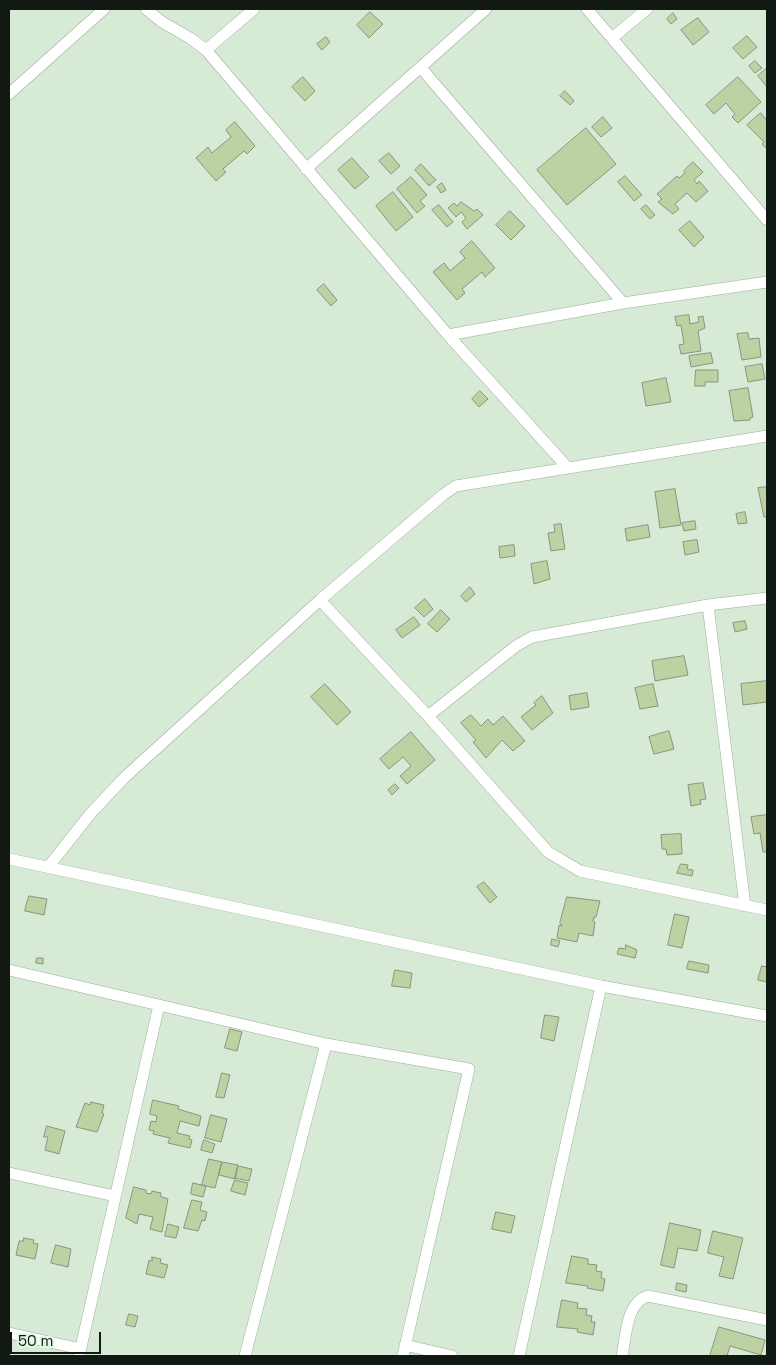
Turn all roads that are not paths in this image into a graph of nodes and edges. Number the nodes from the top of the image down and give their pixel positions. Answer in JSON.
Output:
{"nodes":[{"id":1,"x":104,"y":9,"type":"edge"},
{"id":2,"x":146,"y":9,"type":"edge"},
{"id":3,"x":254,"y":9,"type":"edge"},
{"id":4,"x":486,"y":9,"type":"edge"},
{"id":5,"x":587,"y":9,"type":"edge"},
{"id":6,"x":647,"y":9,"type":"edge"},
{"id":7,"x":612,"y":38,"type":"junction"},
{"id":8,"x":206,"y":50,"type":"junction"},
{"id":9,"x":421,"y":68,"type":"junction"},
{"id":10,"x":9,"y":94,"type":"edge"},
{"id":11,"x":306,"y":169,"type":"junction"},
{"id":12,"x":767,"y":220,"type":"edge"},
{"id":13,"x":767,"y":282,"type":"edge"},
{"id":14,"x":623,"y":303,"type":"junction"},
{"id":15,"x":448,"y":334,"type":"junction"},
{"id":16,"x":767,"y":436,"type":"edge"},
{"id":17,"x":568,"y":468,"type":"junction"},
{"id":18,"x":767,"y":598,"type":"edge"},
{"id":19,"x":320,"y":600,"type":"junction"},
{"id":20,"x":708,"y":605,"type":"junction"},
{"id":21,"x":428,"y":716,"type":"junction"},
{"id":22,"x":9,"y":859,"type":"edge"},
{"id":23,"x":49,"y":866,"type":"junction"},
{"id":24,"x":745,"y":906,"type":"junction"},
{"id":25,"x":767,"y":910,"type":"edge"},
{"id":26,"x":9,"y":970,"type":"edge"},
{"id":27,"x":600,"y":986,"type":"junction"},
{"id":28,"x":159,"y":1005,"type":"junction"},
{"id":29,"x":767,"y":1016,"type":"edge"},
{"id":30,"x":326,"y":1044,"type":"junction"},
{"id":31,"x":9,"y":1173,"type":"edge"},
{"id":32,"x":114,"y":1196,"type":"junction"},
{"id":33,"x":767,"y":1320,"type":"edge"},
{"id":34,"x":9,"y":1333,"type":"edge"},
{"id":35,"x":404,"y":1351,"type":"edge"},
{"id":36,"x":80,"y":1353,"type":"edge"},
{"id":37,"x":245,"y":1356,"type":"edge"},
{"id":38,"x":452,"y":1356,"type":"edge"},
{"id":39,"x":519,"y":1356,"type":"edge"},
{"id":40,"x":622,"y":1356,"type":"edge"}],
"edges":[{"from":1,"to":10,"type":"street"},
{"from":2,"to":8,"type":"street"},
{"from":3,"to":8,"type":"street"},
{"from":4,"to":9,"type":"street"},
{"from":5,"to":7,"type":"street"},
{"from":6,"to":7,"type":"street"},
{"from":7,"to":12,"type":"street"},
{"from":8,"to":11,"type":"street"},
{"from":9,"to":11,"type":"street"},
{"from":9,"to":14,"type":"street"},
{"from":11,"to":15,"type":"street"},
{"from":13,"to":14,"type":"street"},
{"from":14,"to":15,"type":"street"},
{"from":15,"to":17,"type":"street"},
{"from":16,"to":17,"type":"street"},
{"from":17,"to":19,"type":"street"},
{"from":18,"to":20,"type":"street"},
{"from":19,"to":21,"type":"street"},
{"from":19,"to":23,"type":"street"},
{"from":20,"to":21,"type":"street"},
{"from":20,"to":24,"type":"street"},
{"from":21,"to":24,"type":"street"},
{"from":22,"to":23,"type":"street"},
{"from":23,"to":27,"type":"street"},
{"from":24,"to":25,"type":"street"},
{"from":26,"to":28,"type":"street"},
{"from":27,"to":29,"type":"street"},
{"from":27,"to":39,"type":"street"},
{"from":28,"to":30,"type":"street"},
{"from":28,"to":32,"type":"street"},
{"from":30,"to":35,"type":"street"},
{"from":30,"to":37,"type":"street"},
{"from":31,"to":32,"type":"street"},
{"from":32,"to":36,"type":"street"},
{"from":33,"to":40,"type":"street"},
{"from":34,"to":36,"type":"street"},
{"from":35,"to":38,"type":"street"}]}
